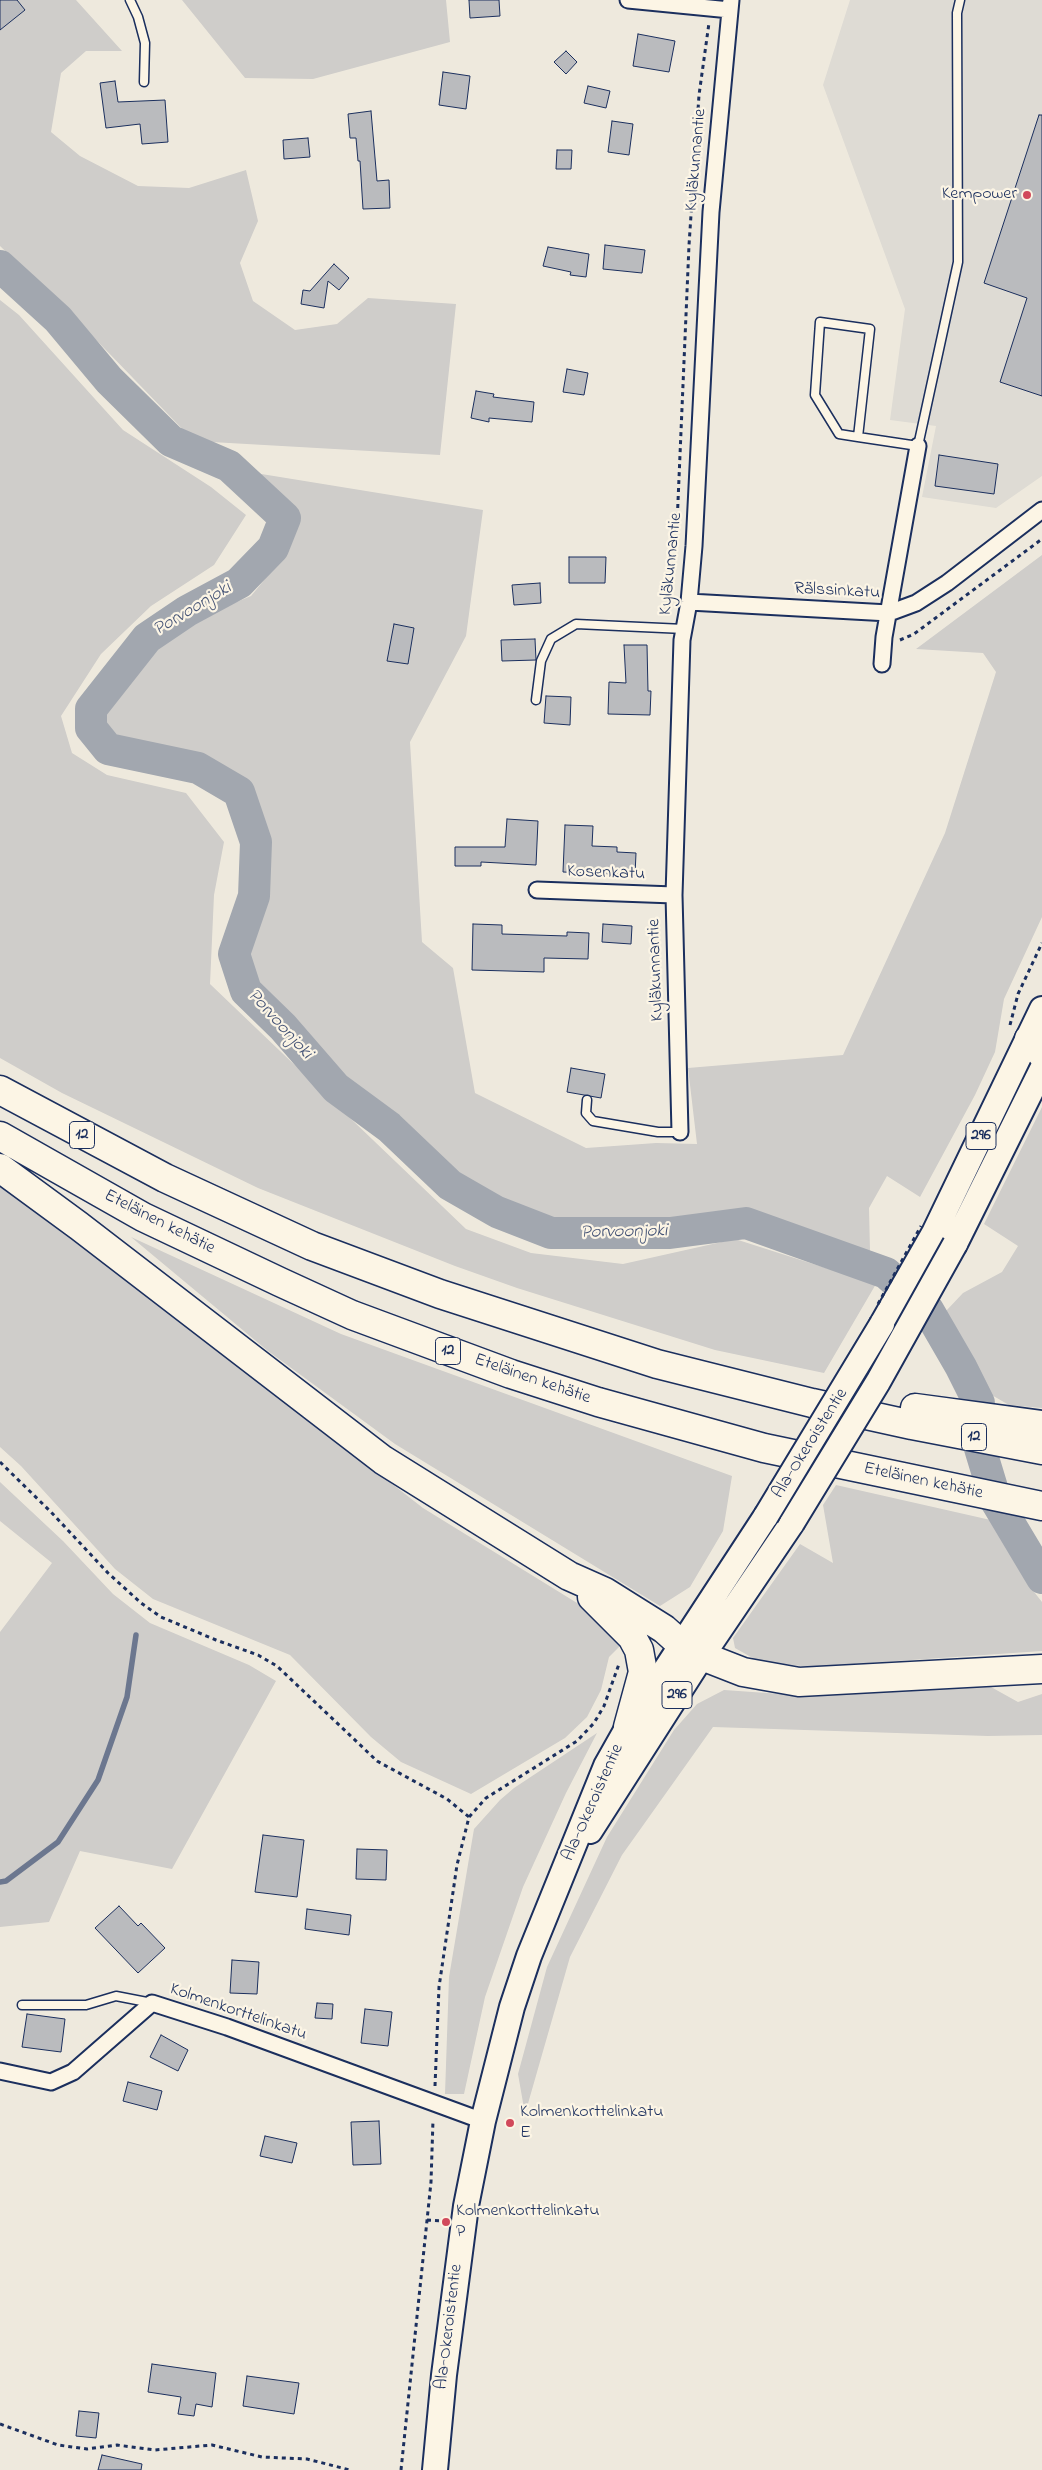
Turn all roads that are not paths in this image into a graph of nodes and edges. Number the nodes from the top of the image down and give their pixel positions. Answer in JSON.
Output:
{"nodes":[{"id":1,"x":130,"y":0,"type":"edge"},
{"id":2,"x":628,"y":0,"type":"edge"},
{"id":3,"x":960,"y":0,"type":"edge"},
{"id":4,"x":730,"y":5,"type":"edge"},
{"id":5,"x":144,"y":82,"type":"dead end"},
{"id":6,"x":858,"y":437,"type":"junction"},
{"id":7,"x":918,"y":446,"type":"junction"},
{"id":8,"x":1042,"y":510,"type":"edge"},
{"id":9,"x":689,"y":602,"type":"junction"},
{"id":10,"x":889,"y":613,"type":"junction"},
{"id":11,"x":684,"y":629,"type":"junction"},
{"id":12,"x":882,"y":664,"type":"dead end"},
{"id":13,"x":536,"y":700,"type":"dead end"},
{"id":14,"x":537,"y":890,"type":"dead end"},
{"id":15,"x":674,"y":895,"type":"junction"},
{"id":16,"x":1042,"y":1009,"type":"edge"},
{"id":17,"x":1038,"y":1043,"type":"edge"},
{"id":18,"x":1042,"y":1069,"type":"edge"},
{"id":19,"x":0,"y":1090,"type":"edge"},
{"id":20,"x":587,"y":1100,"type":"dead end"},
{"id":21,"x":680,"y":1132,"type":"joint"},
{"id":22,"x":0,"y":1136,"type":"edge"},
{"id":23,"x":0,"y":1168,"type":"edge"},
{"id":24,"x":1038,"y":1437,"type":"edge"},
{"id":25,"x":1042,"y":1506,"type":"edge"},
{"id":26,"x":569,"y":1576,"type":"junction"},
{"id":27,"x":692,"y":1651,"type":"junction"},
{"id":28,"x":1042,"y":1669,"type":"edge"},
{"id":29,"x":628,"y":1727,"type":"junction"},
{"id":30,"x":564,"y":1870,"type":"junction"},
{"id":31,"x":152,"y":2003,"type":"junction"},
{"id":32,"x":22,"y":2005,"type":"dead end"},
{"id":33,"x":0,"y":2071,"type":"edge"},
{"id":34,"x":483,"y":2121,"type":"junction"},
{"id":35,"x":435,"y":2470,"type":"edge"}],
"edges":[{"from":1,"to":5,"type":"lane"},
{"from":2,"to":4,"type":"street"},
{"from":3,"to":7,"type":"lane"},
{"from":4,"to":9,"type":"street","name":"Kyläkunnantie"},
{"from":6,"to":6,"type":"lane"},
{"from":6,"to":7,"type":"lane"},
{"from":7,"to":10,"type":"street"},
{"from":8,"to":10,"type":"street","name":"Rälssinkatu"},
{"from":9,"to":10,"type":"street","name":"Rälssinkatu"},
{"from":9,"to":11,"type":"street","name":"Kyläkunnantie"},
{"from":10,"to":12,"type":"street"},
{"from":11,"to":13,"type":"lane"},
{"from":11,"to":15,"type":"street","name":"Kyläkunnantie"},
{"from":14,"to":15,"type":"street","name":"Kosenkatu"},
{"from":15,"to":21,"type":"street","name":"Kyläkunnantie"},
{"from":16,"to":17,"type":"main road","name":"Ala-Okeroistentie","number":"296"},
{"from":17,"to":27,"type":"main road","name":"Ala-Okeroistentie","number":"296","bridge":true},
{"from":18,"to":27,"type":"main road","name":"Ala-Okeroistentie","number":"296","bridge":true},
{"from":19,"to":24,"type":"highway","number":"12"},
{"from":20,"to":21,"type":"lane"},
{"from":22,"to":25,"type":"highway","name":"Eteläinen kehätie","number":"12"},
{"from":23,"to":26,"type":"highway"},
{"from":26,"to":27,"type":"highway"},
{"from":26,"to":29,"type":"highway"},
{"from":27,"to":28,"type":"highway"},
{"from":27,"to":29,"type":"main road","name":"Ala-Okeroistentie","number":"296"},
{"from":27,"to":30,"type":"main road","name":"Ala-Okeroistentie","number":"296"},
{"from":29,"to":30,"type":"main road","name":"Ala-Okeroistentie","number":"296"},
{"from":30,"to":34,"type":"main road","name":"Ala-Okeroistentie"},
{"from":31,"to":32,"type":"lane"},
{"from":31,"to":33,"type":"street","name":"Kolmenkorttelinkatu"},
{"from":31,"to":34,"type":"street","name":"Kolmenkorttelinkatu"},
{"from":34,"to":35,"type":"main road","name":"Ala-Okeroistentie"}]}
